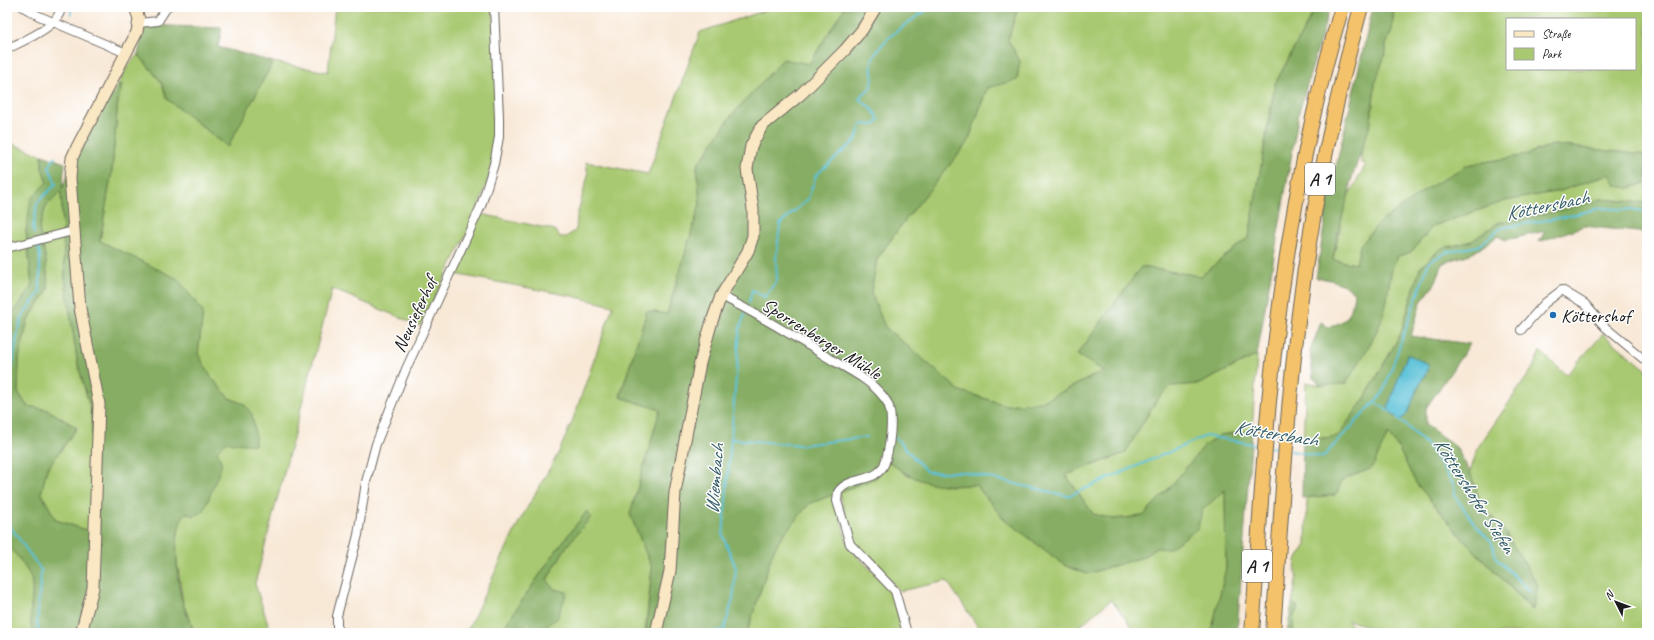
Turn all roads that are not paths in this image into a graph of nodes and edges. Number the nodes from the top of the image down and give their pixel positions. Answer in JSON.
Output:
{"nodes":[{"id":1,"x":23,"y":7,"type":"edge"},
{"id":2,"x":61,"y":7,"type":"edge"},
{"id":3,"x":135,"y":7,"type":"edge"},
{"id":4,"x":167,"y":7,"type":"edge"},
{"id":5,"x":494,"y":7,"type":"edge"},
{"id":6,"x":876,"y":7,"type":"edge"},
{"id":7,"x":1342,"y":7,"type":"edge"},
{"id":8,"x":1361,"y":7,"type":"edge"},
{"id":9,"x":53,"y":22,"type":"junction"},
{"id":10,"x":139,"y":23,"type":"junction"},
{"id":11,"x":7,"y":49,"type":"edge"},
{"id":12,"x":126,"y":53,"type":"junction"},
{"id":13,"x":73,"y":231,"type":"junction"},
{"id":14,"x":7,"y":248,"type":"edge"},
{"id":15,"x":721,"y":296,"type":"junction"},
{"id":16,"x":1521,"y":330,"type":"dead end"},
{"id":17,"x":1647,"y":362,"type":"edge"},
{"id":18,"x":81,"y":633,"type":"edge"},
{"id":19,"x":337,"y":633,"type":"edge"},
{"id":20,"x":656,"y":633,"type":"edge"},
{"id":21,"x":907,"y":633,"type":"edge"},
{"id":22,"x":1252,"y":633,"type":"edge"},
{"id":23,"x":1273,"y":633,"type":"edge"}],
"edges":[{"from":1,"to":9,"type":"street"},
{"from":2,"to":9,"type":"street"},
{"from":3,"to":10,"type":"main road"},
{"from":4,"to":10,"type":"street"},
{"from":5,"to":19,"type":"street","name":"Neusieferhof"},
{"from":6,"to":15,"type":"main road"},
{"from":7,"to":22,"type":"highway","number":"A 1"},
{"from":8,"to":23,"type":"highway","number":"A 1"},
{"from":9,"to":11,"type":"street"},
{"from":9,"to":12,"type":"street"},
{"from":10,"to":12,"type":"main road"},
{"from":12,"to":13,"type":"main road"},
{"from":13,"to":14,"type":"street"},
{"from":13,"to":18,"type":"main road"},
{"from":15,"to":20,"type":"main road"},
{"from":15,"to":21,"type":"street","name":"Sporrenberger Mühle"},
{"from":16,"to":17,"type":"street"}]}
